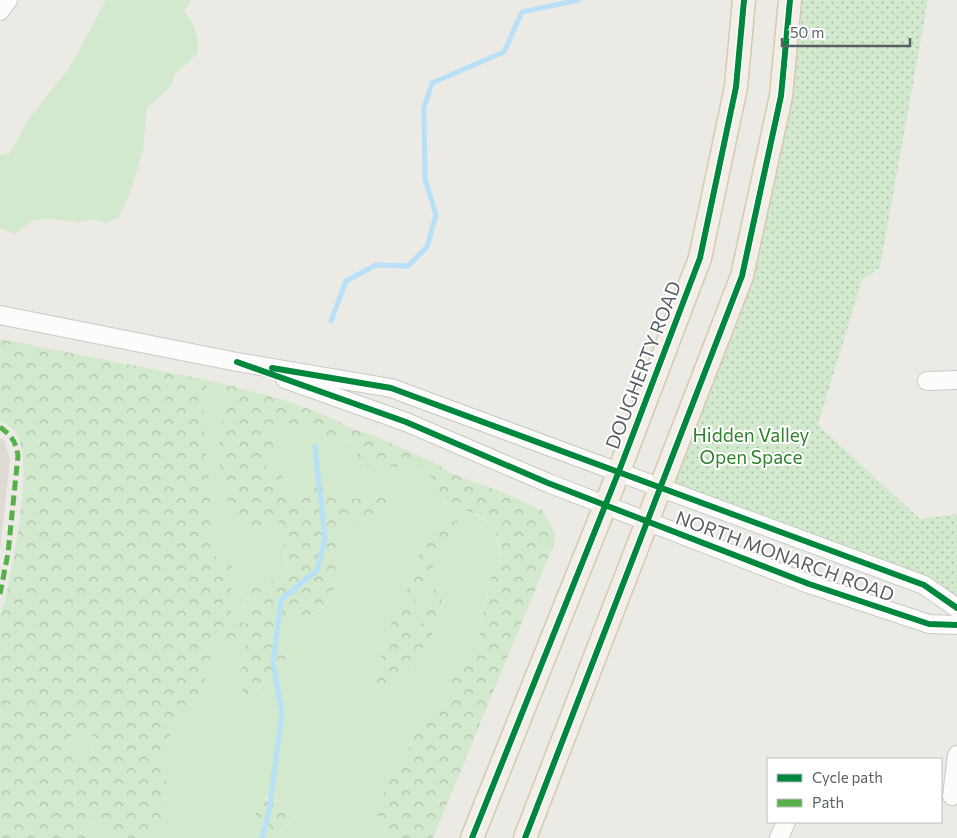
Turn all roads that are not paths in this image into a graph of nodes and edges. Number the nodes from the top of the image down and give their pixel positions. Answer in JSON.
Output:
{"nodes":[{"id":1,"x":8,"y":0,"type":"edge"},
{"id":2,"x":744,"y":0,"type":"edge"},
{"id":3,"x":790,"y":0,"type":"edge"},
{"id":4,"x":0,"y":11,"type":"edge"},
{"id":5,"x":0,"y":315,"type":"edge"},
{"id":6,"x":237,"y":362,"type":"junction"},
{"id":7,"x":957,"y":380,"type":"edge"},
{"id":8,"x":926,"y":381,"type":"dead end"},
{"id":9,"x":619,"y":471,"type":"junction"},
{"id":10,"x":658,"y":488,"type":"junction"},
{"id":11,"x":604,"y":504,"type":"junction"},
{"id":12,"x":646,"y":520,"type":"junction"},
{"id":13,"x":957,"y":608,"type":"edge"},
{"id":14,"x":957,"y":625,"type":"edge"},
{"id":15,"x":957,"y":755,"type":"edge"},
{"id":16,"x":950,"y":796,"type":"edge"},
{"id":17,"x":786,"y":823,"type":"edge"},
{"id":18,"x":472,"y":838,"type":"edge"},
{"id":19,"x":525,"y":838,"type":"edge"},
{"id":20,"x":779,"y":838,"type":"edge"}],
"edges":[{"from":1,"to":4,"type":"street"},
{"from":2,"to":9,"type":"main road","name":"DOUGHERTY ROAD"},
{"from":3,"to":10,"type":"main road"},
{"from":5,"to":6,"type":"street"},
{"from":6,"to":9,"type":"street","name":"NORTH MONARCH ROAD"},
{"from":6,"to":11,"type":"street","name":"NORTH MONARCH ROAD"},
{"from":7,"to":8,"type":"street"},
{"from":9,"to":10,"type":"street","name":"NORTH MONARCH ROAD"},
{"from":9,"to":11,"type":"main road","name":"DOUGHERTY ROAD"},
{"from":10,"to":12,"type":"main road"},
{"from":10,"to":13,"type":"street","name":"NORTH MONARCH ROAD"},
{"from":11,"to":12,"type":"street","name":"NORTH MONARCH ROAD"},
{"from":11,"to":18,"type":"main road","name":"DOUGHERTY ROAD"},
{"from":12,"to":14,"type":"street","name":"NORTH MONARCH ROAD"},
{"from":12,"to":19,"type":"main road"},
{"from":15,"to":16,"type":"street"},
{"from":17,"to":20,"type":"street"}]}
